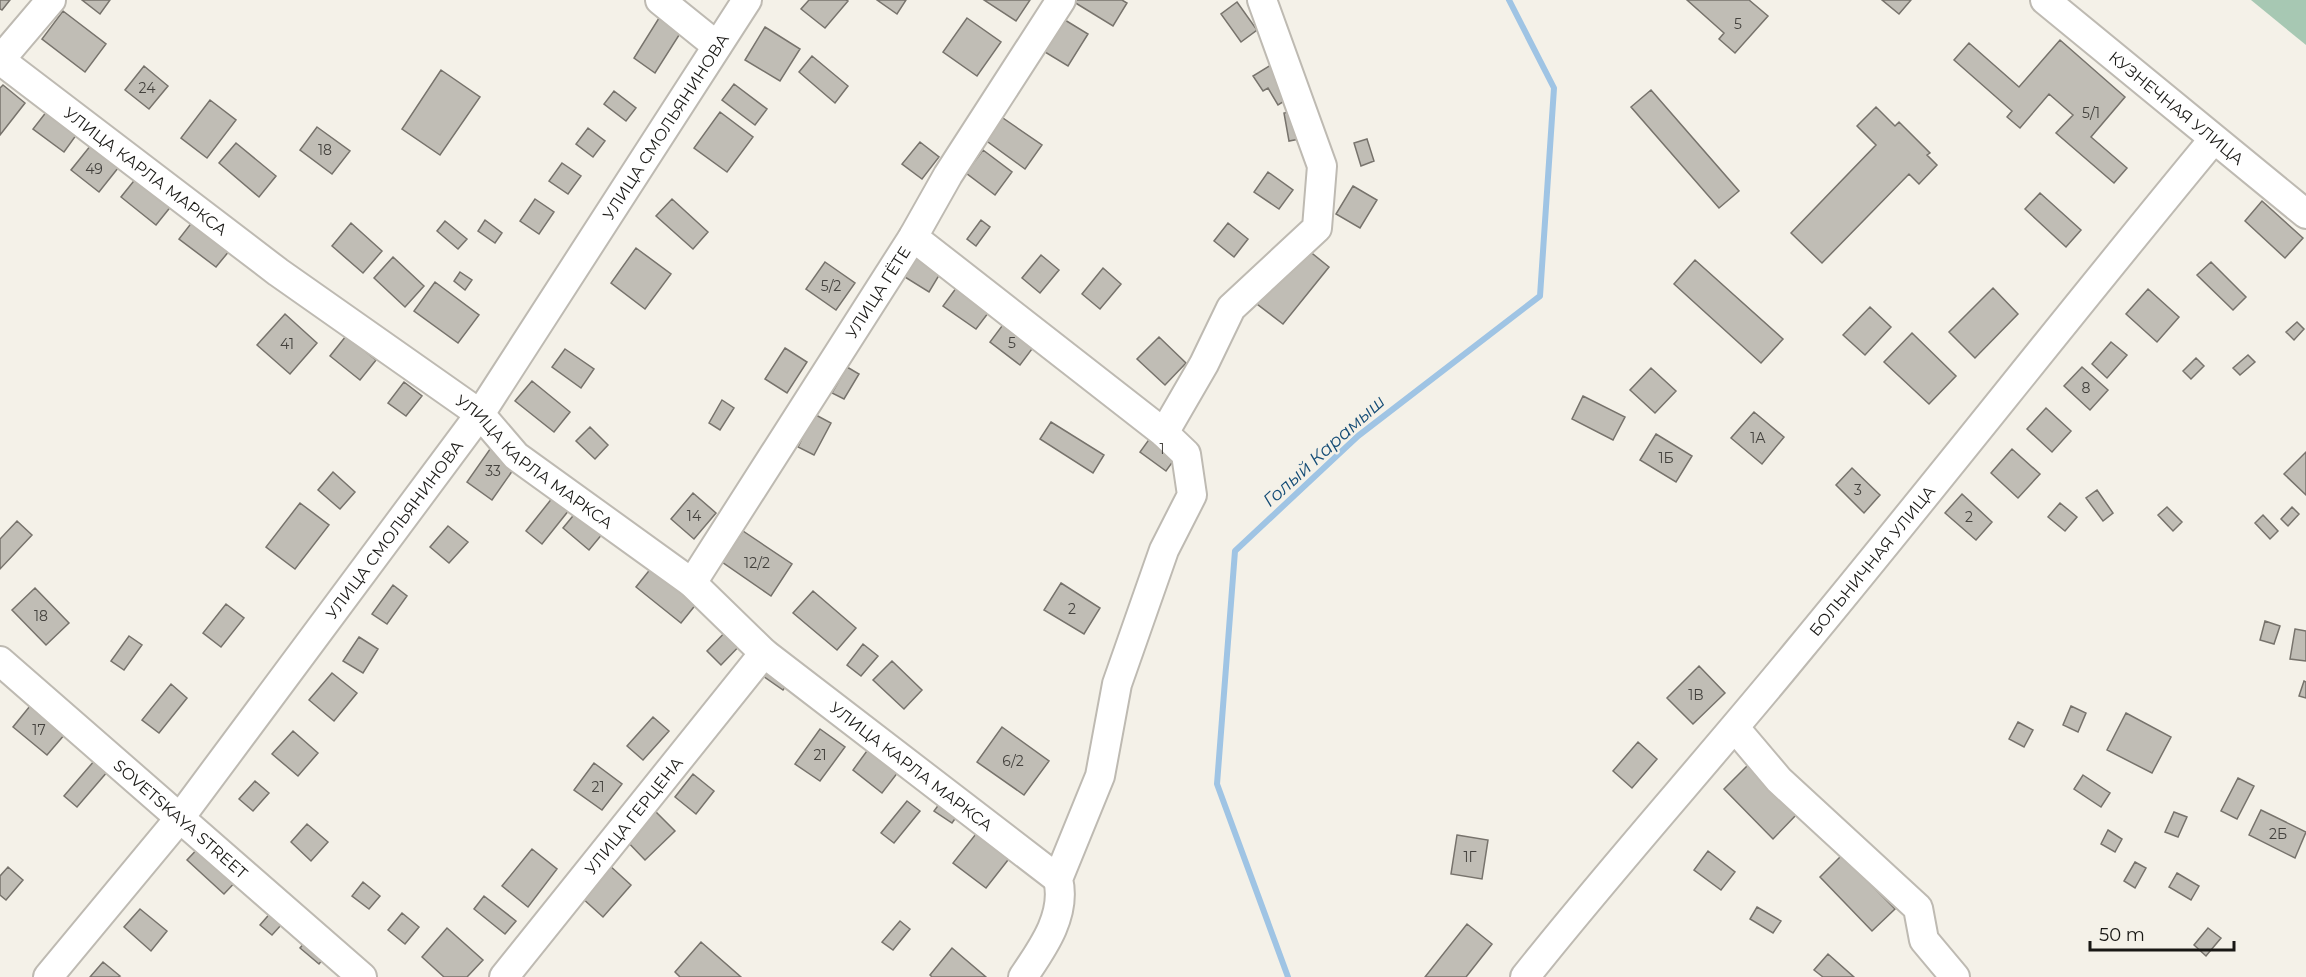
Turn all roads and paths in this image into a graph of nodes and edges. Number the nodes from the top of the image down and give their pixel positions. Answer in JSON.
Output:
{"nodes":[{"id":1,"x":51,"y":0,"type":"edge"},
{"id":2,"x":660,"y":0,"type":"edge"},
{"id":3,"x":747,"y":0,"type":"edge"},
{"id":4,"x":1061,"y":0,"type":"edge"},
{"id":5,"x":1262,"y":0,"type":"edge"},
{"id":6,"x":2045,"y":0,"type":"edge"},
{"id":7,"x":717,"y":46,"type":"junction"},
{"id":8,"x":0,"y":60,"type":"edge"},
{"id":9,"x":2213,"y":140,"type":"junction"},
{"id":10,"x":2306,"y":214,"type":"edge"},
{"id":11,"x":913,"y":237,"type":"junction"},
{"id":12,"x":480,"y":414,"type":"junction"},
{"id":13,"x":1164,"y":433,"type":"junction"},
{"id":14,"x":692,"y":583,"type":"junction"},
{"id":15,"x":764,"y":653,"type":"junction"},
{"id":16,"x":0,"y":661,"type":"edge"},
{"id":17,"x":1735,"y":728,"type":"junction"},
{"id":18,"x":179,"y":819,"type":"junction"},
{"id":19,"x":1058,"y":879,"type":"junction"},
{"id":20,"x":48,"y":977,"type":"edge"},
{"id":21,"x":362,"y":977,"type":"edge"},
{"id":22,"x":504,"y":977,"type":"edge"},
{"id":23,"x":1023,"y":977,"type":"edge"},
{"id":24,"x":1525,"y":977,"type":"edge"},
{"id":25,"x":1955,"y":977,"type":"edge"}],
"edges":[{"from":1,"to":8,"type":"street"},
{"from":2,"to":7,"type":"street"},
{"from":3,"to":7,"type":"street","name":"УЛИЦА СМОЛЬЯНИНОВА"},
{"from":4,"to":11,"type":"street","name":"УЛИЦА ГЁТЕ"},
{"from":5,"to":13,"type":"street"},
{"from":6,"to":9,"type":"street","name":"КУЗНЕЧНАЯ УЛИЦА"},
{"from":7,"to":12,"type":"street","name":"УЛИЦА СМОЛЬЯНИНОВА"},
{"from":8,"to":12,"type":"street","name":"УЛИЦА КАРЛА МАРКСА"},
{"from":9,"to":10,"type":"street","name":"КУЗНЕЧНАЯ УЛИЦА"},
{"from":9,"to":17,"type":"street","name":"БОЛЬНИЧНАЯ УЛИЦА"},
{"from":11,"to":13,"type":"street"},
{"from":11,"to":14,"type":"street","name":"УЛИЦА ГЁТЕ"},
{"from":12,"to":14,"type":"street","name":"УЛИЦА КАРЛА МАРКСА"},
{"from":12,"to":18,"type":"street","name":"УЛИЦА СМОЛЬЯНИНОВА"},
{"from":13,"to":19,"type":"street"},
{"from":14,"to":15,"type":"street","name":"УЛИЦА КАРЛА МАРКСА"},
{"from":15,"to":19,"type":"street","name":"УЛИЦА КАРЛА МАРКСА"},
{"from":15,"to":22,"type":"street","name":"УЛИЦА ГЕРЦЕНА"},
{"from":16,"to":18,"type":"street","name":"SOVETSKAYA STREET"},
{"from":17,"to":24,"type":"street","name":"БОЛЬНИЧНАЯ УЛИЦА"},
{"from":17,"to":25,"type":"street"},
{"from":18,"to":20,"type":"street","name":"УЛИЦА СМОЛЬЯНИНОВА"},
{"from":18,"to":21,"type":"street","name":"SOVETSKAYA STREET"},
{"from":19,"to":23,"type":"street"}]}
